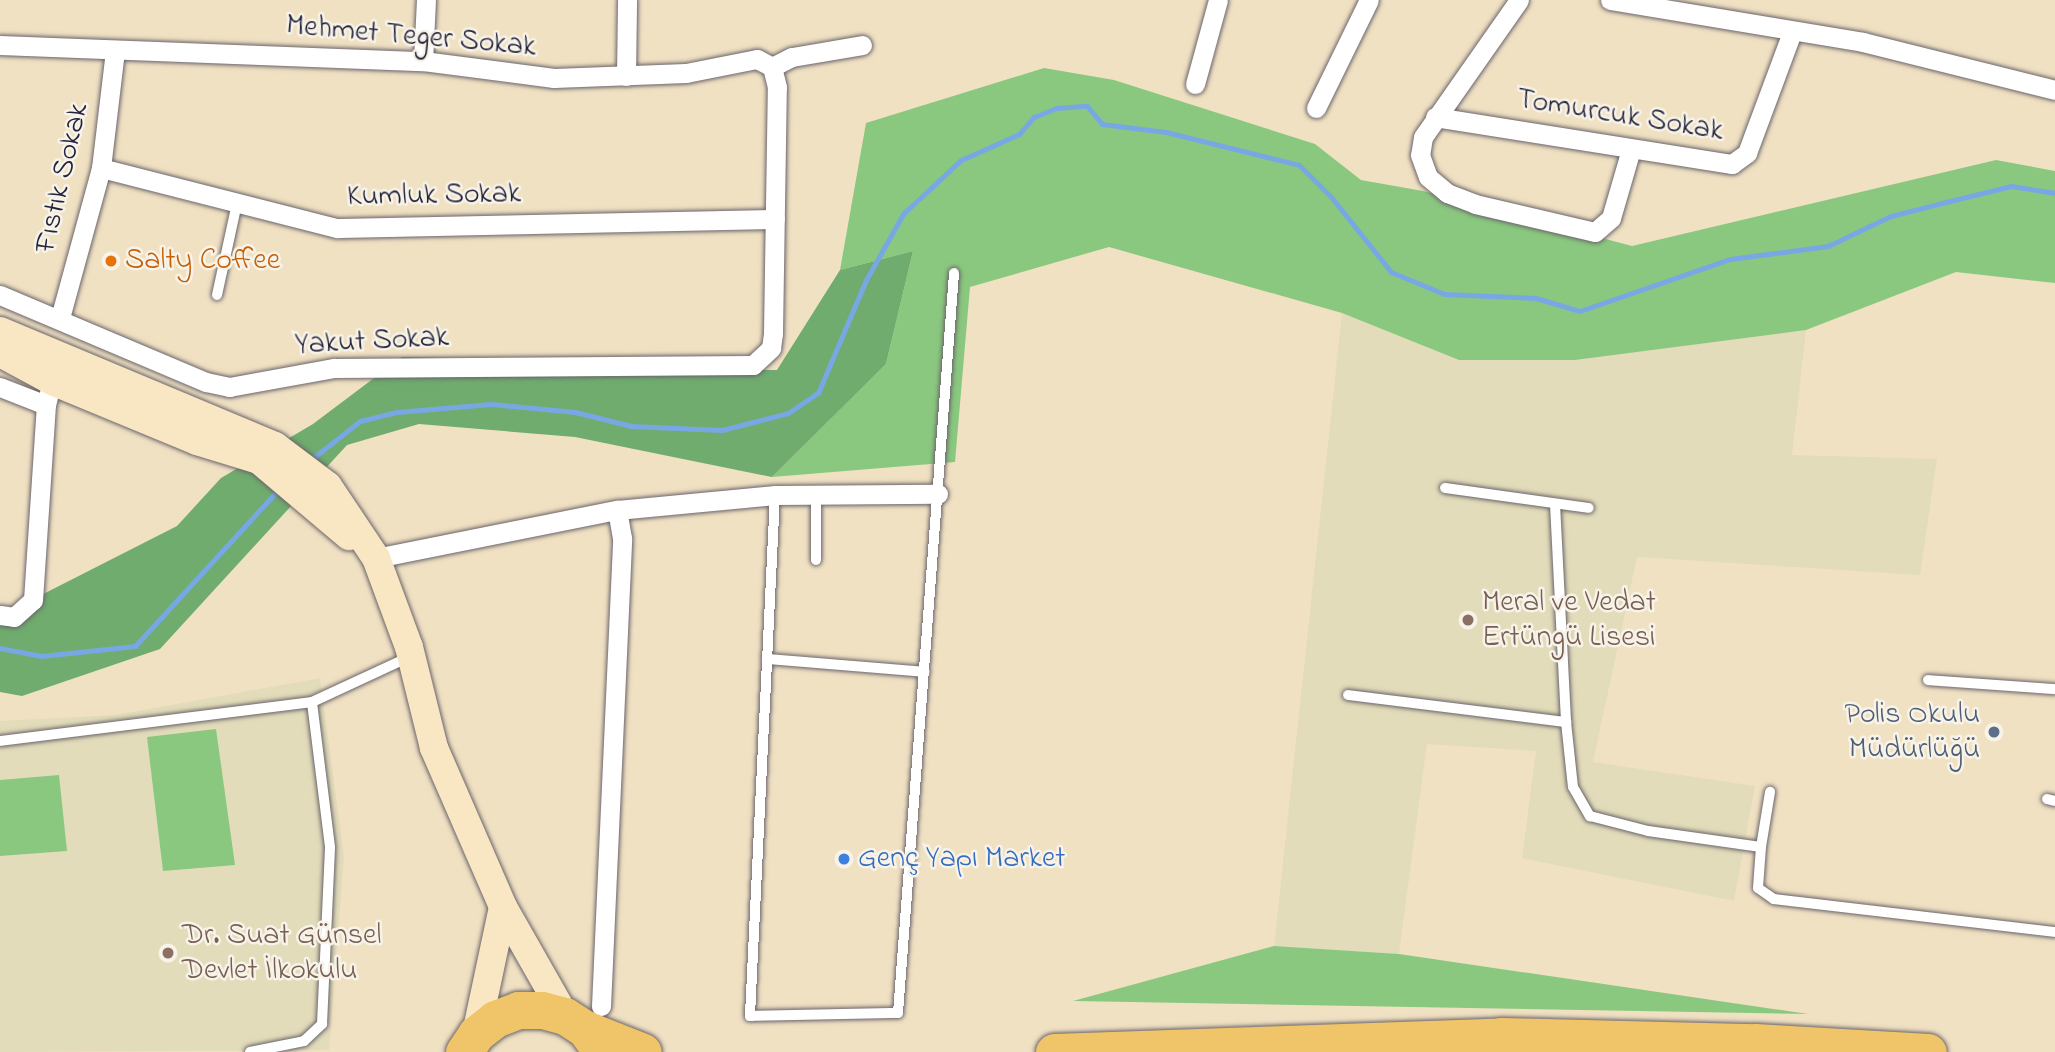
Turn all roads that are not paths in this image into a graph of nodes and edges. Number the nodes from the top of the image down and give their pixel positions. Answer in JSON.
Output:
{"nodes":[{"id":1,"x":426,"y":0,"type":"edge"},
{"id":2,"x":627,"y":0,"type":"edge"},
{"id":3,"x":1218,"y":0,"type":"edge"},
{"id":4,"x":1369,"y":0,"type":"edge"},
{"id":5,"x":1519,"y":0,"type":"edge"},
{"id":6,"x":1610,"y":0,"type":"edge"},
{"id":7,"x":1792,"y":32,"type":"junction"},
{"id":8,"x":0,"y":45,"type":"edge"},
{"id":9,"x":862,"y":45,"type":"dead end"},
{"id":10,"x":115,"y":50,"type":"junction"},
{"id":11,"x":423,"y":61,"type":"junction"},
{"id":12,"x":772,"y":67,"type":"junction"},
{"id":13,"x":626,"y":76,"type":"junction"},
{"id":14,"x":1195,"y":84,"type":"dead end"},
{"id":15,"x":2055,"y":90,"type":"edge"},
{"id":16,"x":1316,"y":108,"type":"dead end"},
{"id":17,"x":1435,"y":117,"type":"junction"},
{"id":18,"x":1631,"y":149,"type":"junction"},
{"id":19,"x":101,"y":168,"type":"junction"},
{"id":20,"x":237,"y":203,"type":"junction"},
{"id":21,"x":775,"y":219,"type":"junction"},
{"id":22,"x":954,"y":274,"type":"dead end"},
{"id":23,"x":0,"y":295,"type":"edge"},
{"id":24,"x":217,"y":295,"type":"dead end"},
{"id":25,"x":60,"y":318,"type":"junction"},
{"id":26,"x":0,"y":331,"type":"edge"},
{"id":27,"x":0,"y":353,"type":"edge"},
{"id":28,"x":0,"y":387,"type":"edge"},
{"id":29,"x":49,"y":393,"type":"junction"},
{"id":30,"x":267,"y":453,"type":"junction"},
{"id":31,"x":1446,"y":488,"type":"dead end"},
{"id":32,"x":938,"y":494,"type":"junction"},
{"id":33,"x":775,"y":495,"type":"junction"},
{"id":34,"x":816,"y":495,"type":"junction"},
{"id":35,"x":1555,"y":504,"type":"junction"},
{"id":36,"x":1590,"y":508,"type":"dead end"},
{"id":37,"x":617,"y":510,"type":"junction"},
{"id":38,"x":376,"y":558,"type":"junction"},
{"id":39,"x":816,"y":560,"type":"dead end"},
{"id":40,"x":0,"y":615,"type":"edge"},
{"id":41,"x":411,"y":656,"type":"junction"},
{"id":42,"x":767,"y":659,"type":"junction"},
{"id":43,"x":925,"y":672,"type":"junction"},
{"id":44,"x":1928,"y":680,"type":"dead end"},
{"id":45,"x":2055,"y":689,"type":"edge"},
{"id":46,"x":1348,"y":695,"type":"dead end"},
{"id":47,"x":312,"y":702,"type":"junction"},
{"id":48,"x":1566,"y":722,"type":"junction"},
{"id":49,"x":0,"y":741,"type":"edge"},
{"id":50,"x":1770,"y":792,"type":"dead end"},
{"id":51,"x":1761,"y":847,"type":"junction"},
{"id":52,"x":502,"y":907,"type":"junction"},
{"id":53,"x":2055,"y":932,"type":"edge"},
{"id":54,"x":588,"y":1026,"type":"edge"},
{"id":55,"x":466,"y":1046,"type":"edge"},
{"id":56,"x":250,"y":1052,"type":"edge"},
{"id":57,"x":643,"y":1052,"type":"edge"},
{"id":58,"x":1054,"y":1052,"type":"edge"},
{"id":59,"x":1928,"y":1052,"type":"edge"}],
"edges":[{"from":1,"to":11,"type":"street"},
{"from":2,"to":13,"type":"street"},
{"from":3,"to":14,"type":"street"},
{"from":4,"to":16,"type":"street"},
{"from":5,"to":17,"type":"street"},
{"from":6,"to":7,"type":"street"},
{"from":7,"to":15,"type":"street"},
{"from":7,"to":18,"type":"street","name":"Tomurcuk Sokak"},
{"from":8,"to":10,"type":"street","name":"Mehmet Teger Sokak"},
{"from":9,"to":12,"type":"street"},
{"from":10,"to":11,"type":"street","name":"Mehmet Teger Sokak"},
{"from":10,"to":19,"type":"street","name":"Fıstık Sokak"},
{"from":11,"to":13,"type":"street","name":"Mehmet Teger Sokak"},
{"from":12,"to":13,"type":"street","name":"Mehmet Teger Sokak"},
{"from":12,"to":21,"type":"street"},
{"from":17,"to":18,"type":"street","name":"Tomurcuk Sokak"},
{"from":17,"to":18,"type":"street"},
{"from":19,"to":20,"type":"street","name":"Kumluk Sokak"},
{"from":19,"to":25,"type":"street","name":"Fıstık Sokak"},
{"from":20,"to":21,"type":"street","name":"Kumluk Sokak"},
{"from":20,"to":24,"type":"lane"},
{"from":21,"to":25,"type":"street","name":"Yakut Sokak"},
{"from":22,"to":32,"type":"lane"},
{"from":23,"to":25,"type":"street","name":"Yakut Sokak"},
{"from":26,"to":30,"type":"street"},
{"from":27,"to":29,"type":"street"},
{"from":28,"to":29,"type":"street"},
{"from":29,"to":30,"type":"street"},
{"from":29,"to":40,"type":"street"},
{"from":30,"to":38,"type":"street"},
{"from":31,"to":35,"type":"lane"},
{"from":32,"to":34,"type":"street"},
{"from":32,"to":43,"type":"lane"},
{"from":33,"to":34,"type":"street"},
{"from":33,"to":37,"type":"street"},
{"from":33,"to":42,"type":"lane"},
{"from":34,"to":39,"type":"lane"},
{"from":35,"to":36,"type":"lane"},
{"from":35,"to":48,"type":"lane"},
{"from":37,"to":38,"type":"street"},
{"from":37,"to":54,"type":"street"},
{"from":38,"to":41,"type":"street"},
{"from":41,"to":47,"type":"lane"},
{"from":41,"to":52,"type":"street"},
{"from":42,"to":43,"type":"lane"},
{"from":42,"to":43,"type":"lane"},
{"from":44,"to":45,"type":"lane"},
{"from":46,"to":48,"type":"lane"},
{"from":47,"to":49,"type":"lane"},
{"from":47,"to":56,"type":"lane"},
{"from":48,"to":51,"type":"lane"},
{"from":50,"to":51,"type":"lane"},
{"from":51,"to":53,"type":"lane"},
{"from":52,"to":54,"type":"street"},
{"from":52,"to":55,"type":"street"},
{"from":54,"to":55,"type":"highway"},
{"from":54,"to":57,"type":"highway"},
{"from":58,"to":59,"type":"highway"}]}
